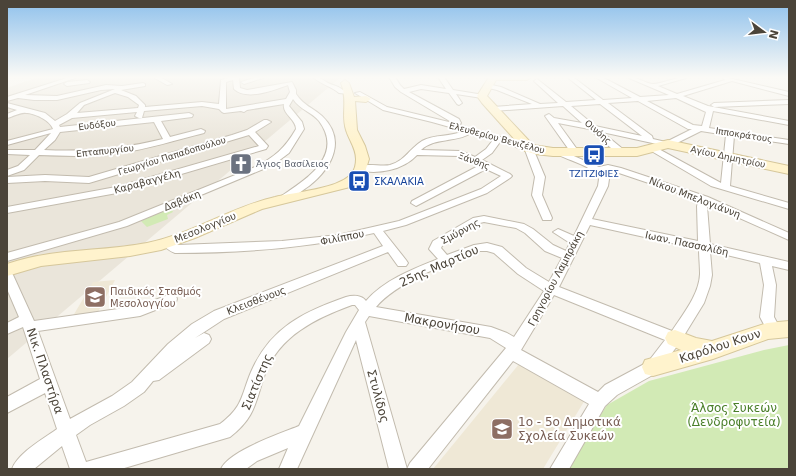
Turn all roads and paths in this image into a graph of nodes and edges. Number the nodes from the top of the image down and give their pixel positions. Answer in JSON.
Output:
{"nodes":[{"id":1,"x":95,"y":99,"type":"edge"},
{"id":2,"x":136,"y":99,"type":"edge"},
{"id":3,"x":223,"y":99,"type":"edge"},
{"id":4,"x":285,"y":99,"type":"edge"},
{"id":5,"x":290,"y":99,"type":"edge"},
{"id":6,"x":292,"y":99,"type":"edge"},
{"id":7,"x":352,"y":99,"type":"edge"},
{"id":8,"x":367,"y":99,"type":"edge"},
{"id":9,"x":417,"y":99,"type":"edge"},
{"id":10,"x":457,"y":99,"type":"edge"},
{"id":11,"x":484,"y":99,"type":"edge"},
{"id":12,"x":525,"y":99,"type":"edge"},
{"id":13,"x":559,"y":99,"type":"edge"},
{"id":14,"x":599,"y":99,"type":"edge"},
{"id":15,"x":636,"y":99,"type":"edge"},
{"id":16,"x":639,"y":99,"type":"edge"},
{"id":17,"x":684,"y":99,"type":"edge"},
{"id":18,"x":139,"y":101,"type":"junction"},
{"id":19,"x":124,"y":102,"type":"dead end"},
{"id":20,"x":603,"y":102,"type":"junction"},
{"id":21,"x":788,"y":102,"type":"edge"},
{"id":22,"x":460,"y":103,"type":"dead end"},
{"id":23,"x":565,"y":104,"type":"junction"},
{"id":24,"x":7,"y":105,"type":"edge"},
{"id":25,"x":541,"y":106,"type":"junction"},
{"id":26,"x":15,"y":107,"type":"junction"},
{"id":27,"x":704,"y":108,"type":"junction"},
{"id":28,"x":223,"y":109,"type":"junction"},
{"id":29,"x":492,"y":109,"type":"junction"},
{"id":30,"x":7,"y":110,"type":"edge"},
{"id":31,"x":25,"y":110,"type":"junction"},
{"id":32,"x":789,"y":110,"type":"edge"},
{"id":33,"x":141,"y":111,"type":"junction"},
{"id":34,"x":189,"y":115,"type":"dead end"},
{"id":35,"x":7,"y":116,"type":"edge"},
{"id":36,"x":70,"y":116,"type":"junction"},
{"id":37,"x":138,"y":120,"type":"junction"},
{"id":38,"x":157,"y":120,"type":"junction"},
{"id":39,"x":552,"y":120,"type":"junction"},
{"id":40,"x":267,"y":122,"type":"dead end"},
{"id":41,"x":789,"y":123,"type":"edge"},
{"id":42,"x":454,"y":126,"type":"junction"},
{"id":43,"x":56,"y":127,"type":"junction"},
{"id":44,"x":594,"y":128,"type":"junction"},
{"id":45,"x":702,"y":129,"type":"junction"},
{"id":46,"x":201,"y":131,"type":"dead end"},
{"id":47,"x":470,"y":131,"type":"junction"},
{"id":48,"x":250,"y":132,"type":"junction"},
{"id":49,"x":730,"y":133,"type":"junction"},
{"id":50,"x":498,"y":139,"type":"junction"},
{"id":51,"x":168,"y":140,"type":"junction"},
{"id":52,"x":789,"y":142,"type":"edge"},
{"id":53,"x":7,"y":143,"type":"edge"},
{"id":54,"x":667,"y":144,"type":"junction"},
{"id":55,"x":652,"y":145,"type":"junction"},
{"id":56,"x":529,"y":148,"type":"junction"},
{"id":57,"x":7,"y":152,"type":"edge"},
{"id":58,"x":415,"y":152,"type":"junction"},
{"id":59,"x":560,"y":152,"type":"junction"},
{"id":60,"x":575,"y":152,"type":"junction"},
{"id":61,"x":621,"y":152,"type":"junction"},
{"id":62,"x":35,"y":153,"type":"junction"},
{"id":63,"x":729,"y":157,"type":"junction"},
{"id":64,"x":476,"y":160,"type":"junction"},
{"id":65,"x":487,"y":165,"type":"junction"},
{"id":66,"x":361,"y":168,"type":"junction"},
{"id":67,"x":598,"y":170,"type":"junction"},
{"id":68,"x":789,"y":170,"type":"edge"},
{"id":69,"x":7,"y":173,"type":"edge"},
{"id":70,"x":507,"y":175,"type":"joint"},
{"id":71,"x":94,"y":179,"type":"junction"},
{"id":72,"x":7,"y":180,"type":"edge"},
{"id":73,"x":725,"y":188,"type":"junction"},
{"id":74,"x":104,"y":192,"type":"junction"},
{"id":75,"x":283,"y":199,"type":"junction"},
{"id":76,"x":705,"y":199,"type":"junction"},
{"id":77,"x":416,"y":204,"type":"dead end"},
{"id":78,"x":789,"y":206,"type":"edge"},
{"id":79,"x":7,"y":210,"type":"edge"},
{"id":80,"x":547,"y":218,"type":"dead end"},
{"id":81,"x":585,"y":221,"type":"junction"},
{"id":82,"x":377,"y":230,"type":"junction"},
{"id":83,"x":558,"y":232,"type":"dead end"},
{"id":84,"x":789,"y":237,"type":"edge"},
{"id":85,"x":575,"y":241,"type":"junction"},
{"id":86,"x":167,"y":242,"type":"junction"},
{"id":87,"x":704,"y":246,"type":"junction"},
{"id":88,"x":390,"y":248,"type":"junction"},
{"id":89,"x":568,"y":256,"type":"junction"},
{"id":90,"x":7,"y":257,"type":"edge"},
{"id":91,"x":765,"y":260,"type":"junction"},
{"id":92,"x":446,"y":261,"type":"junction"},
{"id":93,"x":402,"y":264,"type":"dead end"},
{"id":94,"x":789,"y":266,"type":"edge"},
{"id":95,"x":7,"y":270,"type":"edge"},
{"id":96,"x":7,"y":275,"type":"edge"},
{"id":97,"x":551,"y":289,"type":"junction"},
{"id":98,"x":171,"y":299,"type":"dead end"},
{"id":99,"x":362,"y":316,"type":"junction"},
{"id":100,"x":28,"y":323,"type":"junction"},
{"id":101,"x":7,"y":329,"type":"edge"},
{"id":102,"x":781,"y":329,"type":"edge"},
{"id":103,"x":675,"y":338,"type":"junction"},
{"id":104,"x":204,"y":339,"type":"dead end"},
{"id":105,"x":513,"y":349,"type":"junction"},
{"id":106,"x":713,"y":350,"type":"junction"},
{"id":107,"x":653,"y":367,"type":"junction"},
{"id":108,"x":50,"y":382,"type":"junction"},
{"id":109,"x":142,"y":383,"type":"junction"},
{"id":110,"x":599,"y":400,"type":"junction"},
{"id":111,"x":7,"y":405,"type":"edge"},
{"id":112,"x":66,"y":432,"type":"junction"},
{"id":113,"x":305,"y":432,"type":"junction"},
{"id":114,"x":21,"y":469,"type":"edge"},
{"id":115,"x":79,"y":469,"type":"edge"},
{"id":116,"x":90,"y":469,"type":"edge"},
{"id":117,"x":230,"y":469,"type":"edge"},
{"id":118,"x":288,"y":469,"type":"edge"},
{"id":119,"x":398,"y":469,"type":"edge"},
{"id":120,"x":416,"y":469,"type":"edge"},
{"id":121,"x":559,"y":469,"type":"edge"}],
"edges":[{"from":1,"to":36,"type":"street"},
{"from":2,"to":18,"type":"street"},
{"from":3,"to":28,"type":"street"},
{"from":4,"to":28,"type":"street"},
{"from":5,"to":90,"type":"street","name":"Δαβάκη"},
{"from":6,"to":75,"type":"street"},
{"from":7,"to":66,"type":"street"},
{"from":8,"to":42,"type":"street","name":"Ελευθερίου Βενιζέλου"},
{"from":9,"to":42,"type":"street"},
{"from":10,"to":22,"type":"street"},
{"from":11,"to":29,"type":"street"},
{"from":12,"to":25,"type":"street"},
{"from":13,"to":23,"type":"street","name":"Οινόης"},
{"from":14,"to":20,"type":"street"},
{"from":15,"to":20,"type":"street"},
{"from":16,"to":45,"type":"street","name":"Ιπποκράτους"},
{"from":17,"to":27,"type":"street"},
{"from":18,"to":19,"type":"street"},
{"from":18,"to":33,"type":"street"},
{"from":20,"to":23,"type":"street"},
{"from":20,"to":55,"type":"street"},
{"from":21,"to":27,"type":"street"},
{"from":21,"to":32,"type":"street"},
{"from":23,"to":25,"type":"street"},
{"from":23,"to":44,"type":"street","name":"Οινόης"},
{"from":24,"to":26,"type":"street"},
{"from":25,"to":29,"type":"street"},
{"from":25,"to":39,"type":"street"},
{"from":26,"to":30,"type":"street"},
{"from":26,"to":31,"type":"street"},
{"from":27,"to":41,"type":"street"},
{"from":27,"to":45,"type":"street"},
{"from":28,"to":33,"type":"street"},
{"from":29,"to":56,"type":"street"},
{"from":31,"to":35,"type":"street"},
{"from":31,"to":43,"type":"street"},
{"from":33,"to":36,"type":"street"},
{"from":33,"to":37,"type":"street"},
{"from":34,"to":38,"type":"street","name":"Ευδόξου"},
{"from":36,"to":43,"type":"street"},
{"from":37,"to":38,"type":"street","name":"Ευδόξου"},
{"from":37,"to":43,"type":"street","name":"Ευδόξου"},
{"from":38,"to":51,"type":"street"},
{"from":39,"to":44,"type":"street"},
{"from":39,"to":60,"type":"street"},
{"from":40,"to":48,"type":"street","name":"Γεωργίου Παπαδοπούλου"},
{"from":42,"to":47,"type":"street","name":"Ελευθερίου Βενιζέλου"},
{"from":43,"to":53,"type":"street","name":"Ευδόξου"},
{"from":43,"to":62,"type":"street"},
{"from":44,"to":55,"type":"street"},
{"from":44,"to":61,"type":"street","name":"Οινόης"},
{"from":45,"to":49,"type":"street","name":"Ιπποκράτους"},
{"from":45,"to":54,"type":"street"},
{"from":46,"to":51,"type":"street","name":"Επταπυργίου"},
{"from":47,"to":50,"type":"street","name":"Ελευθερίου Βενιζέλου"},
{"from":47,"to":58,"type":"street"},
{"from":48,"to":71,"type":"street","name":"Γεωργίου Παπαδοπούλου"},
{"from":48,"to":74,"type":"street","name":"Καραβαγγέλη"},
{"from":49,"to":52,"type":"street","name":"Ιπποκράτους"},
{"from":49,"to":63,"type":"street"},
{"from":50,"to":56,"type":"street","name":"Ελευθερίου Βενιζέλου"},
{"from":50,"to":64,"type":"street"},
{"from":51,"to":62,"type":"street","name":"Επταπυργίου"},
{"from":54,"to":55,"type":"street","name":"Ελευθερίου Βενιζέλου"},
{"from":54,"to":63,"type":"street","name":"Αγίου Δημητρίου"},
{"from":55,"to":61,"type":"street","name":"Ελευθερίου Βενιζέλου"},
{"from":55,"to":73,"type":"street"},
{"from":56,"to":59,"type":"street","name":"Ελευθερίου Βενιζέλου"},
{"from":56,"to":80,"type":"street"},
{"from":57,"to":62,"type":"street","name":"Επταπυργίου"},
{"from":58,"to":64,"type":"street","name":"Ξάνθης"},
{"from":58,"to":66,"type":"street"},
{"from":59,"to":60,"type":"street","name":"Ελευθερίου Βενιζέλου"},
{"from":59,"to":67,"type":"street"},
{"from":60,"to":61,"type":"street","name":"Ελευθερίου Βενιζέλου"},
{"from":62,"to":69,"type":"street"},
{"from":63,"to":68,"type":"street","name":"Αγίου Δημητρίου"},
{"from":63,"to":73,"type":"street"},
{"from":64,"to":65,"type":"street","name":"Ξάνθης"},
{"from":65,"to":70,"type":"street","name":"Ξάνθης"},
{"from":65,"to":77,"type":"street"},
{"from":66,"to":75,"type":"street","name":"Μεσολογγίου"},
{"from":67,"to":76,"type":"street","name":"Νίκου Μπελογιάννη"},
{"from":67,"to":81,"type":"street","name":"Γρηγορίου Λαμπράκη"},
{"from":70,"to":82,"type":"street","name":"Φιλίππου"},
{"from":71,"to":72,"type":"street","name":"Γεωργίου Παπαδοπούλου"},
{"from":71,"to":74,"type":"street"},
{"from":73,"to":78,"type":"street"},
{"from":74,"to":79,"type":"street","name":"Καραβαγγέλη"},
{"from":75,"to":86,"type":"street","name":"Μεσολογγίου"},
{"from":76,"to":84,"type":"street","name":"Νίκου Μπελογιάννη"},
{"from":76,"to":87,"type":"street"},
{"from":81,"to":85,"type":"street","name":"Γρηγορίου Λαμπράκη"},
{"from":81,"to":87,"type":"street","name":"Ιωαν. Πασσαλίδη"},
{"from":82,"to":86,"type":"street","name":"Φιλίππου"},
{"from":82,"to":88,"type":"street"},
{"from":83,"to":85,"type":"street"},
{"from":85,"to":89,"type":"street","name":"Γρηγορίου Λαμπράκη"},
{"from":86,"to":95,"type":"street","name":"Μεσολογγίου"},
{"from":87,"to":91,"type":"street","name":"Ιωαν. Πασσαλίδη"},
{"from":87,"to":103,"type":"street"},
{"from":88,"to":93,"type":"street"},
{"from":88,"to":109,"type":"street","name":"Κλεισθένους"},
{"from":89,"to":92,"type":"street","name":"Σμύρνης"},
{"from":89,"to":97,"type":"street","name":"Γρηγορίου Λαμπράκη"},
{"from":91,"to":94,"type":"street","name":"Ιωαν. Πασσαλίδη"},
{"from":91,"to":102,"type":"street"},
{"from":92,"to":97,"type":"street","name":"25ης Μαρτίου"},
{"from":92,"to":99,"type":"street","name":"25ης Μαρτίου"},
{"from":96,"to":100,"type":"street","name":"Νικ. Πλαστήρα"},
{"from":97,"to":103,"type":"street","name":"25ης Μαρτίου"},
{"from":97,"to":105,"type":"street","name":"Γρηγορίου Λαμπράκη"},
{"from":98,"to":100,"type":"street"},
{"from":99,"to":105,"type":"street","name":"Μακρονήσου"},
{"from":99,"to":113,"type":"street","name":"25ης Μαρτίου"},
{"from":99,"to":116,"type":"street","name":"Σιατίστης"},
{"from":99,"to":119,"type":"street","name":"Στυλίδος"},
{"from":100,"to":101,"type":"street"},
{"from":100,"to":108,"type":"street","name":"Νικ. Πλαστήρα"},
{"from":102,"to":106,"type":"street","name":"Καρόλου Κουν"},
{"from":103,"to":106,"type":"street"},
{"from":103,"to":107,"type":"street"},
{"from":104,"to":109,"type":"street","name":"Κλεισθένους"},
{"from":105,"to":110,"type":"street","name":"Μακρονήσου"},
{"from":105,"to":120,"type":"street","name":"Γρηγορίου Λαμπράκη"},
{"from":106,"to":107,"type":"street","name":"Καρόλου Κουν"},
{"from":107,"to":110,"type":"street"},
{"from":108,"to":111,"type":"street"},
{"from":108,"to":112,"type":"street","name":"Νικ. Πλαστήρα"},
{"from":109,"to":112,"type":"street","name":"Κλεισθένους"},
{"from":110,"to":121,"type":"street"},
{"from":112,"to":114,"type":"street","name":"Κλεισθένους"},
{"from":112,"to":115,"type":"street","name":"Νικ. Πλαστήρα"},
{"from":113,"to":117,"type":"street"},
{"from":113,"to":118,"type":"street","name":"25ης Μαρτίου"}]}
